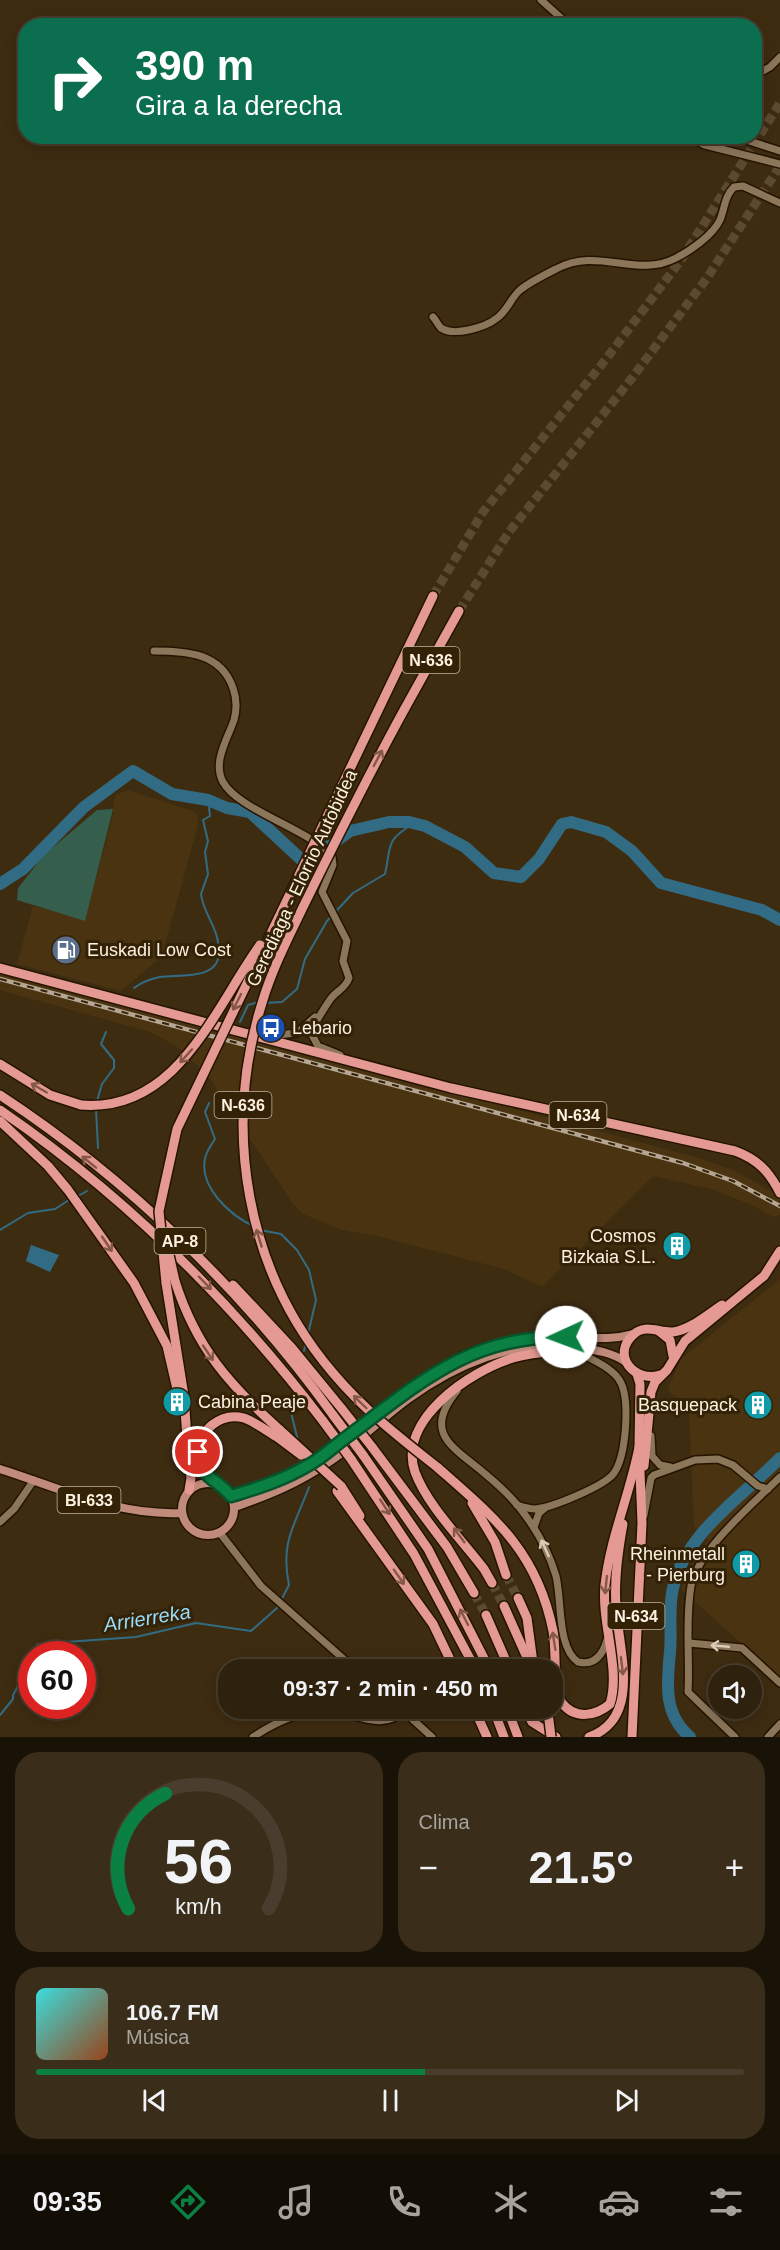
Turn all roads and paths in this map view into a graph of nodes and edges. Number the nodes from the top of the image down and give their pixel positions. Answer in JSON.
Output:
{"nodes":[{"id":1,"x":540,"y":0,"type":"edge"},
{"id":2,"x":561,"y":18,"type":"edge"},
{"id":3,"x":780,"y":57,"type":"edge"},
{"id":4,"x":762,"y":72,"type":"edge"},
{"id":5,"x":703,"y":144,"type":"edge"},
{"id":6,"x":759,"y":144,"type":"edge"},
{"id":7,"x":780,"y":151,"type":"edge"},
{"id":8,"x":780,"y":164,"type":"edge"},
{"id":9,"x":780,"y":203,"type":"edge"},
{"id":10,"x":434,"y":317,"type":"dead end"},
{"id":11,"x":433,"y":596,"type":"tunnel mouth"},
{"id":12,"x":459,"y":611,"type":"tunnel mouth"},
{"id":13,"x":154,"y":651,"type":"dead end"},
{"id":14,"x":278,"y":921,"type":"junction"},
{"id":15,"x":0,"y":968,"type":"edge"},
{"id":16,"x":325,"y":1012,"type":"junction"},
{"id":17,"x":265,"y":1037,"type":"junction"},
{"id":18,"x":0,"y":1064,"type":"edge"},
{"id":19,"x":373,"y":1068,"type":"junction"},
{"id":20,"x":0,"y":1095,"type":"edge"},
{"id":21,"x":0,"y":1110,"type":"edge"},
{"id":22,"x":0,"y":1121,"type":"edge"},
{"id":23,"x":120,"y":1187,"type":"junction"},
{"id":24,"x":780,"y":1192,"type":"edge"},
{"id":25,"x":780,"y":1251,"type":"edge"},
{"id":26,"x":170,"y":1282,"type":"junction"},
{"id":27,"x":740,"y":1295,"type":"junction"},
{"id":28,"x":658,"y":1330,"type":"junction"},
{"id":29,"x":633,"y":1334,"type":"junction"},
{"id":30,"x":577,"y":1349,"type":"junction"},
{"id":31,"x":673,"y":1356,"type":"junction"},
{"id":32,"x":626,"y":1362,"type":"junction"},
{"id":33,"x":637,"y":1374,"type":"junction"},
{"id":34,"x":660,"y":1375,"type":"junction"},
{"id":35,"x":466,"y":1381,"type":"junction"},
{"id":36,"x":177,"y":1389,"type":"tunnel mouth"},
{"id":37,"x":181,"y":1414,"type":"tunnel mouth"},
{"id":38,"x":648,"y":1420,"type":"junction"},
{"id":39,"x":279,"y":1434,"type":"junction"},
{"id":40,"x":639,"y":1447,"type":"junction"},
{"id":41,"x":188,"y":1452,"type":"junction"},
{"id":42,"x":670,"y":1467,"type":"junction"},
{"id":43,"x":0,"y":1469,"type":"edge"},
{"id":44,"x":780,"y":1477,"type":"edge"},
{"id":45,"x":33,"y":1480,"type":"junction"},
{"id":46,"x":213,"y":1483,"type":"junction"},
{"id":47,"x":632,"y":1484,"type":"junction"},
{"id":48,"x":457,"y":1485,"type":"junction"},
{"id":49,"x":768,"y":1489,"type":"junction"},
{"id":50,"x":189,"y":1490,"type":"junction"},
{"id":51,"x":231,"y":1496,"type":"junction"},
{"id":52,"x":642,"y":1496,"type":"junction"},
{"id":53,"x":518,"y":1505,"type":"junction"},
{"id":54,"x":234,"y":1507,"type":"junction"},
{"id":55,"x":547,"y":1507,"type":"junction"},
{"id":56,"x":182,"y":1513,"type":"junction"},
{"id":57,"x":0,"y":1522,"type":"edge"},
{"id":58,"x":642,"y":1523,"type":"junction"},
{"id":59,"x":534,"y":1527,"type":"junction"},
{"id":60,"x":220,"y":1533,"type":"junction"},
{"id":61,"x":506,"y":1575,"type":"tunnel mouth"},
{"id":62,"x":492,"y":1583,"type":"tunnel mouth"},
{"id":63,"x":474,"y":1593,"type":"tunnel mouth"},
{"id":64,"x":518,"y":1598,"type":"tunnel mouth"},
{"id":65,"x":504,"y":1606,"type":"tunnel mouth"},
{"id":66,"x":486,"y":1615,"type":"tunnel mouth"},
{"id":67,"x":607,"y":1640,"type":"junction"},
{"id":68,"x":689,"y":1643,"type":"junction"},
{"id":69,"x":344,"y":1659,"type":"edge"},
{"id":70,"x":450,"y":1659,"type":"edge"},
{"id":71,"x":470,"y":1659,"type":"edge"},
{"id":72,"x":484,"y":1659,"type":"edge"},
{"id":73,"x":505,"y":1659,"type":"edge"},
{"id":74,"x":528,"y":1659,"type":"edge"},
{"id":75,"x":532,"y":1659,"type":"edge"},
{"id":76,"x":780,"y":1683,"type":"edge"},
{"id":77,"x":290,"y":1719,"type":"edge"},
{"id":78,"x":364,"y":1719,"type":"edge"},
{"id":79,"x":391,"y":1719,"type":"edge"},
{"id":80,"x":412,"y":1719,"type":"edge"},
{"id":81,"x":479,"y":1719,"type":"edge"},
{"id":82,"x":498,"y":1719,"type":"edge"},
{"id":83,"x":511,"y":1719,"type":"edge"},
{"id":84,"x":530,"y":1719,"type":"edge"},
{"id":85,"x":549,"y":1719,"type":"edge"},
{"id":86,"x":780,"y":1724,"type":"edge"},
{"id":87,"x":253,"y":1737,"type":"edge"},
{"id":88,"x":432,"y":1737,"type":"edge"},
{"id":89,"x":487,"y":1737,"type":"edge"},
{"id":90,"x":504,"y":1737,"type":"edge"},
{"id":91,"x":518,"y":1737,"type":"edge"},
{"id":92,"x":551,"y":1737,"type":"edge"},
{"id":93,"x":556,"y":1737,"type":"edge"},
{"id":94,"x":589,"y":1737,"type":"edge"},
{"id":95,"x":632,"y":1737,"type":"edge"},
{"id":96,"x":735,"y":1737,"type":"edge"},
{"id":97,"x":768,"y":1737,"type":"edge"}],
"edges":[{"from":1,"to":2,"type":"street"},
{"from":3,"to":4,"type":"street"},
{"from":5,"to":8,"type":"street"},
{"from":6,"to":7,"type":"street"},
{"from":9,"to":10,"type":"street"},
{"from":11,"to":14,"type":"highway","name":"Gerediaga - Elorrio Autobidea","number":"N-636","bridge":true},
{"from":48,"to":12,"type":"highway","name":"Gerediaga - Elorrio Autobidea","number":"N-636","one_way":true,"bridge":true},
{"from":13,"to":16,"type":"street"},
{"from":14,"to":18,"type":"highway","one_way":true,"bridge":true},
{"from":14,"to":26,"type":"highway","name":"Gerediaga - Elorrio Autobidea","one_way":true,"bridge":true},
{"from":15,"to":17,"type":"highway","number":"N-634"},
{"from":16,"to":17,"type":"street"},
{"from":16,"to":19,"type":"street"},
{"from":17,"to":19,"type":"highway","number":"N-634"},
{"from":19,"to":24,"type":"highway","number":"N-634"},
{"from":23,"to":20,"type":"highway","number":"AP-8","one_way":true},
{"from":21,"to":71,"type":"highway","number":"AP-8","one_way":true,"bridge":true},
{"from":22,"to":36,"type":"highway","one_way":true},
{"from":23,"to":63,"type":"highway","bridge":true},
{"from":72,"to":23,"type":"highway","number":"AP-8","one_way":true,"bridge":true},
{"from":25,"to":27,"type":"highway","number":"N-634"},
{"from":26,"to":39,"type":"highway","one_way":true},
{"from":26,"to":41,"type":"highway"},
{"from":27,"to":28,"type":"highway","number":"N-634"},
{"from":27,"to":31,"type":"highway","number":"N-634"},
{"from":28,"to":29,"type":"highway","number":"N-634"},
{"from":28,"to":31,"type":"highway"},
{"from":29,"to":32,"type":"highway"},
{"from":29,"to":51,"type":"main road"},
{"from":30,"to":32,"type":"main road"},
{"from":30,"to":35,"type":"highway"},
{"from":30,"to":54,"type":"main road"},
{"from":30,"to":55,"type":"street"},
{"from":31,"to":34,"type":"highway","number":"N-634"},
{"from":32,"to":33,"type":"highway"},
{"from":33,"to":34,"type":"highway"},
{"from":33,"to":40,"type":"highway","number":"N-634"},
{"from":34,"to":38,"type":"highway","number":"N-634"},
{"from":35,"to":53,"type":"street"},
{"from":62,"to":35,"type":"highway","one_way":true},
{"from":37,"to":41,"type":"highway"},
{"from":38,"to":42,"type":"street"},
{"from":38,"to":52,"type":"highway","number":"N-634"},
{"from":39,"to":46,"type":"highway"},
{"from":39,"to":70,"type":"highway","one_way":true,"bridge":true},
{"from":40,"to":47,"type":"highway"},
{"from":40,"to":52,"type":"highway","number":"N-634"},
{"from":41,"to":50,"type":"highway"},
{"from":42,"to":49,"type":"street"},
{"from":42,"to":58,"type":"street"},
{"from":43,"to":45,"type":"main road","number":"BI-633"},
{"from":44,"to":49,"type":"street"},
{"from":45,"to":56,"type":"main road","number":"BI-633"},
{"from":45,"to":57,"type":"street"},
{"from":46,"to":50,"type":"main road"},
{"from":46,"to":51,"type":"main road"},
{"from":47,"to":67,"type":"highway","one_way":true},
{"from":47,"to":94,"type":"highway","one_way":true},
{"from":48,"to":61,"type":"highway"},
{"from":67,"to":48,"type":"highway","one_way":true},
{"from":49,"to":68,"type":"street"},
{"from":50,"to":56,"type":"main road"},
{"from":51,"to":54,"type":"main road"},
{"from":52,"to":58,"type":"highway","number":"N-634"},
{"from":53,"to":55,"type":"street"},
{"from":53,"to":59,"type":"street"},
{"from":54,"to":60,"type":"main road"},
{"from":55,"to":59,"type":"street"},
{"from":56,"to":60,"type":"main road"},
{"from":58,"to":95,"type":"highway","number":"N-634"},
{"from":67,"to":59,"type":"street","one_way":true},
{"from":60,"to":69,"type":"street"},
{"from":64,"to":75,"type":"highway"},
{"from":65,"to":74,"type":"highway"},
{"from":66,"to":73,"type":"highway"},
{"from":76,"to":68,"type":"street","one_way":true},
{"from":68,"to":96,"type":"street"},
{"from":77,"to":87,"type":"street"},
{"from":78,"to":79,"type":"street"},
{"from":80,"to":88,"type":"street"},
{"from":81,"to":89,"type":"highway"},
{"from":82,"to":90,"type":"highway"},
{"from":83,"to":91,"type":"highway"},
{"from":84,"to":93,"type":"highway"},
{"from":85,"to":92,"type":"highway","bridge":true},
{"from":86,"to":97,"type":"street"}]}
